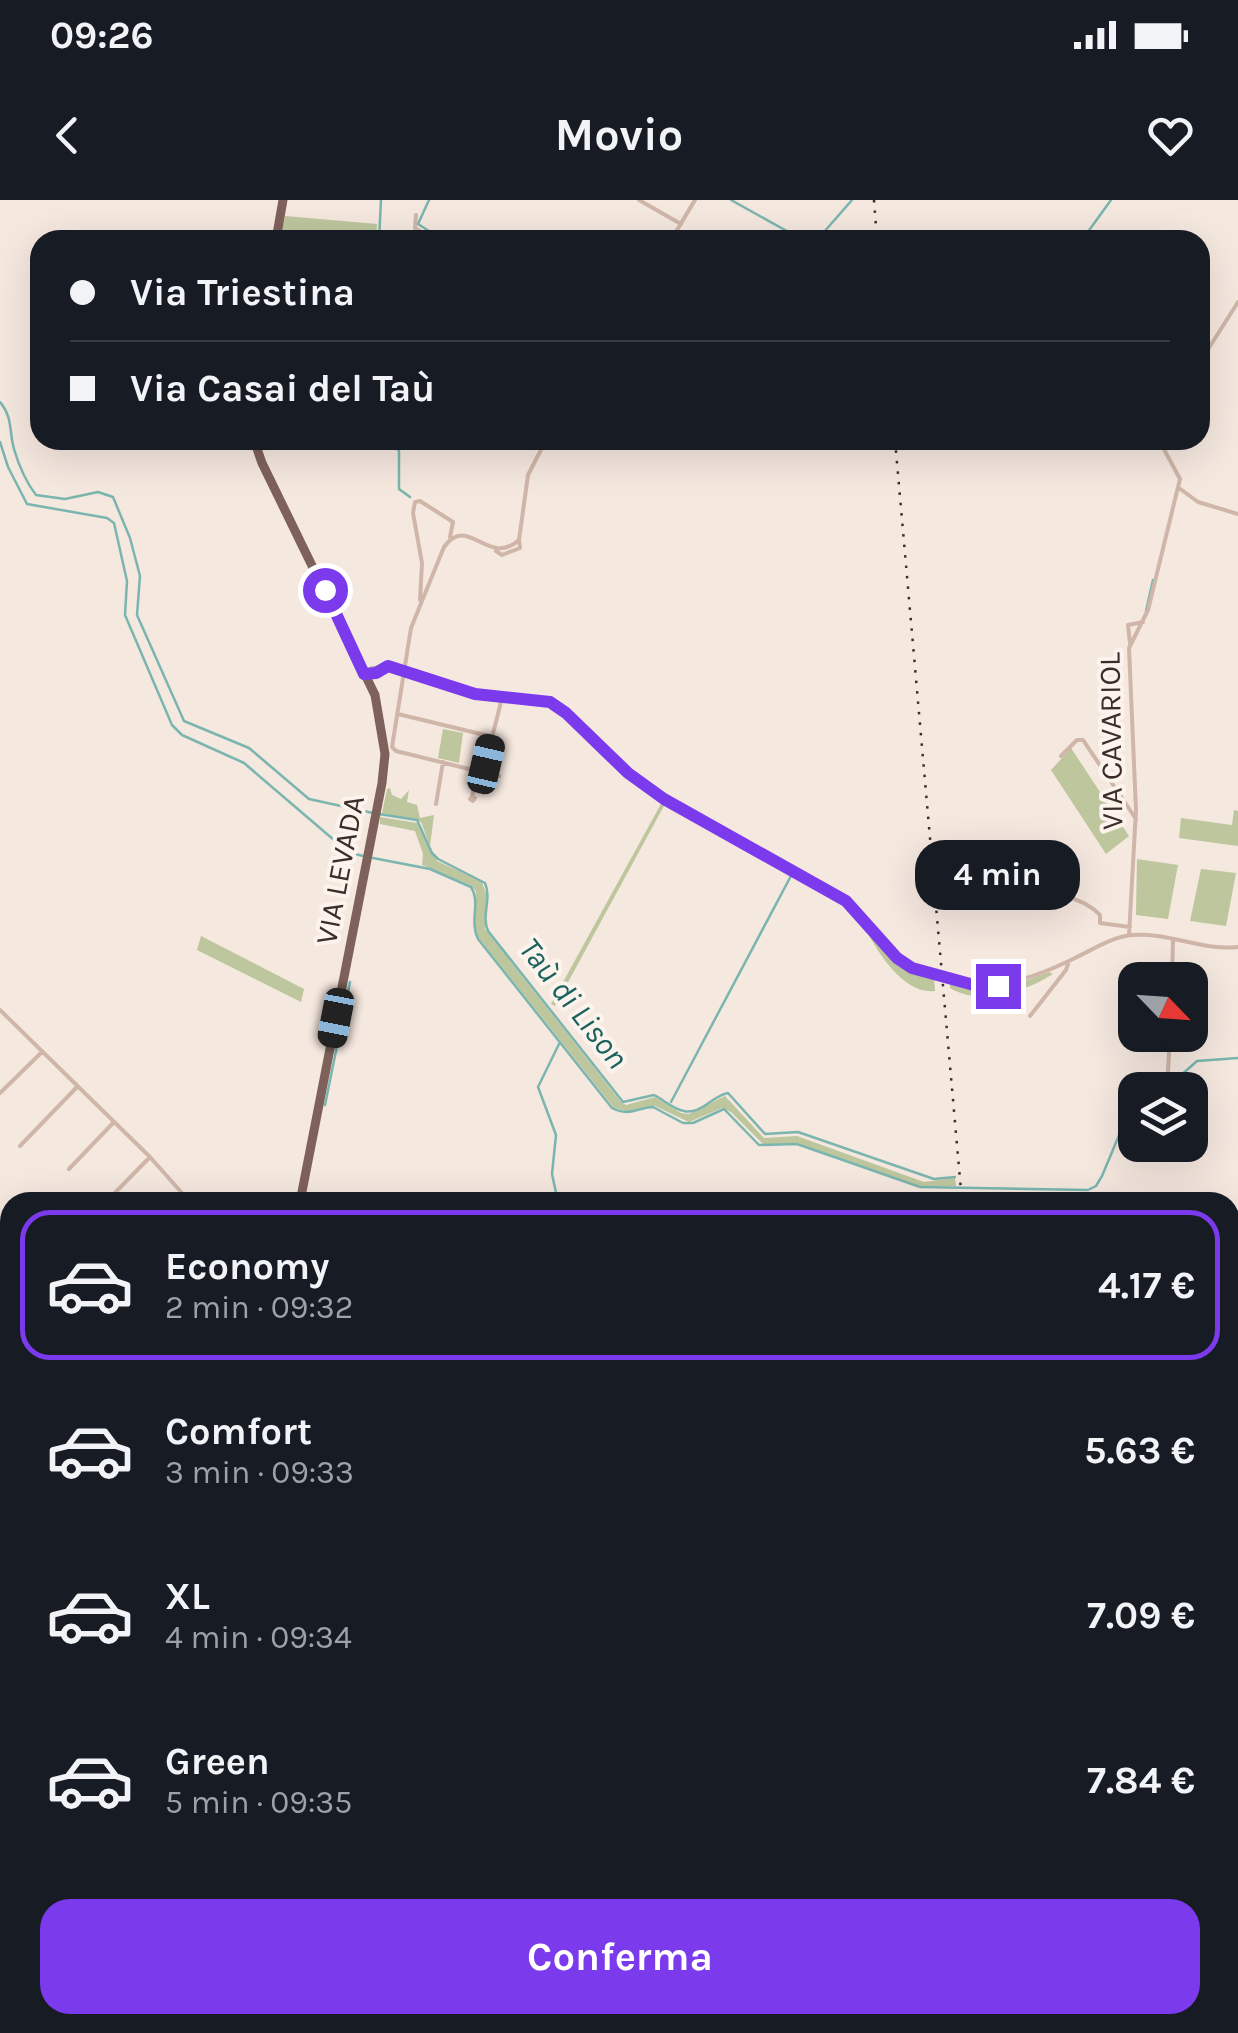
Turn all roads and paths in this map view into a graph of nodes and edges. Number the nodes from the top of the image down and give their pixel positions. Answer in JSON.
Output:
{"nodes":[{"id":1,"x":284,"y":200,"type":"edge"},
{"id":2,"x":639,"y":200,"type":"edge"},
{"id":3,"x":694,"y":200,"type":"edge"},
{"id":4,"x":416,"y":215,"type":"dead end"},
{"id":5,"x":681,"y":224,"type":"junction"},
{"id":6,"x":278,"y":230,"type":"edge"},
{"id":7,"x":417,"y":230,"type":"edge"},
{"id":8,"x":678,"y":230,"type":"edge"},
{"id":9,"x":1238,"y":302,"type":"edge"},
{"id":10,"x":1210,"y":346,"type":"edge"},
{"id":11,"x":258,"y":450,"type":"edge"},
{"id":12,"x":541,"y":450,"type":"edge"},
{"id":13,"x":1165,"y":450,"type":"edge"},
{"id":14,"x":1179,"y":488,"type":"junction"},
{"id":15,"x":1238,"y":514,"type":"edge"},
{"id":16,"x":450,"y":540,"type":"junction"},
{"id":17,"x":419,"y":605,"type":"junction"},
{"id":18,"x":1143,"y":622,"type":"junction"},
{"id":19,"x":1130,"y":643,"type":"junction"},
{"id":20,"x":404,"y":670,"type":"junction"},
{"id":21,"x":371,"y":672,"type":"junction"},
{"id":22,"x":502,"y":698,"type":"junction"},
{"id":23,"x":398,"y":714,"type":"junction"},
{"id":24,"x":493,"y":736,"type":"junction"},
{"id":25,"x":1060,"y":756,"type":"dead end"},
{"id":26,"x":444,"y":762,"type":"junction"},
{"id":27,"x":481,"y":770,"type":"junction"},
{"id":28,"x":500,"y":776,"type":"dead end"},
{"id":29,"x":472,"y":797,"type":"dead end"},
{"id":30,"x":436,"y":804,"type":"dead end"},
{"id":31,"x":1136,"y":819,"type":"junction"},
{"id":32,"x":1022,"y":868,"type":"dead end"},
{"id":33,"x":1130,"y":927,"type":"junction"},
{"id":34,"x":1129,"y":935,"type":"junction"},
{"id":35,"x":1173,"y":940,"type":"junction"},
{"id":36,"x":1238,"y":948,"type":"edge"},
{"id":37,"x":1069,"y":960,"type":"junction"},
{"id":38,"x":1172,"y":962,"type":"edge"},
{"id":39,"x":0,"y":1010,"type":"edge"},
{"id":40,"x":6,"y":1016,"type":"junction"},
{"id":41,"x":1030,"y":1016,"type":"dead end"},
{"id":42,"x":0,"y":1022,"type":"edge"},
{"id":43,"x":42,"y":1052,"type":"junction"},
{"id":44,"x":78,"y":1087,"type":"junction"},
{"id":45,"x":0,"y":1093,"type":"edge"},
{"id":46,"x":114,"y":1122,"type":"junction"},
{"id":47,"x":20,"y":1146,"type":"dead end"},
{"id":48,"x":150,"y":1158,"type":"junction"},
{"id":49,"x":69,"y":1170,"type":"dead end"},
{"id":50,"x":116,"y":1192,"type":"edge"},
{"id":51,"x":179,"y":1192,"type":"edge"},
{"id":52,"x":302,"y":1192,"type":"edge"}],
"edges":[{"from":1,"to":6,"type":"main road"},
{"from":2,"to":5,"type":"street"},
{"from":3,"to":5,"type":"street"},
{"from":4,"to":7,"type":"street"},
{"from":5,"to":8,"type":"street"},
{"from":9,"to":10,"type":"street"},
{"from":11,"to":21,"type":"main road","name":"VIA LEVADA"},
{"from":12,"to":16,"type":"street"},
{"from":13,"to":14,"type":"street"},
{"from":14,"to":15,"type":"street"},
{"from":14,"to":18,"type":"street","name":"VIA CAVARIOL"},
{"from":16,"to":17,"type":"street"},
{"from":16,"to":17,"type":"street"},
{"from":17,"to":20,"type":"street"},
{"from":18,"to":19,"type":"street","name":"VIA CAVARIOL"},
{"from":18,"to":19,"type":"street"},
{"from":19,"to":31,"type":"street","name":"VIA CAVARIOL"},
{"from":20,"to":21,"type":"street"},
{"from":20,"to":22,"type":"street"},
{"from":20,"to":23,"type":"street"},
{"from":21,"to":52,"type":"main road","name":"VIA LEVADA"},
{"from":22,"to":24,"type":"street"},
{"from":22,"to":37,"type":"street","bridge":true},
{"from":23,"to":24,"type":"street"},
{"from":23,"to":26,"type":"street"},
{"from":24,"to":27,"type":"street"},
{"from":25,"to":31,"type":"street"},
{"from":26,"to":27,"type":"street"},
{"from":26,"to":30,"type":"street"},
{"from":27,"to":28,"type":"street"},
{"from":27,"to":29,"type":"street"},
{"from":31,"to":33,"type":"street","name":"VIA CAVARIOL"},
{"from":32,"to":33,"type":"street"},
{"from":33,"to":34,"type":"street","name":"VIA CAVARIOL"},
{"from":34,"to":35,"type":"street"},
{"from":34,"to":37,"type":"street"},
{"from":35,"to":36,"type":"street"},
{"from":35,"to":38,"type":"street"},
{"from":37,"to":41,"type":"street"},
{"from":39,"to":40,"type":"street"},
{"from":40,"to":42,"type":"street"},
{"from":40,"to":43,"type":"street"},
{"from":43,"to":44,"type":"street"},
{"from":43,"to":45,"type":"street"},
{"from":44,"to":46,"type":"street"},
{"from":44,"to":47,"type":"street"},
{"from":46,"to":48,"type":"street"},
{"from":46,"to":49,"type":"street"},
{"from":48,"to":50,"type":"street"},
{"from":48,"to":51,"type":"street"}]}
